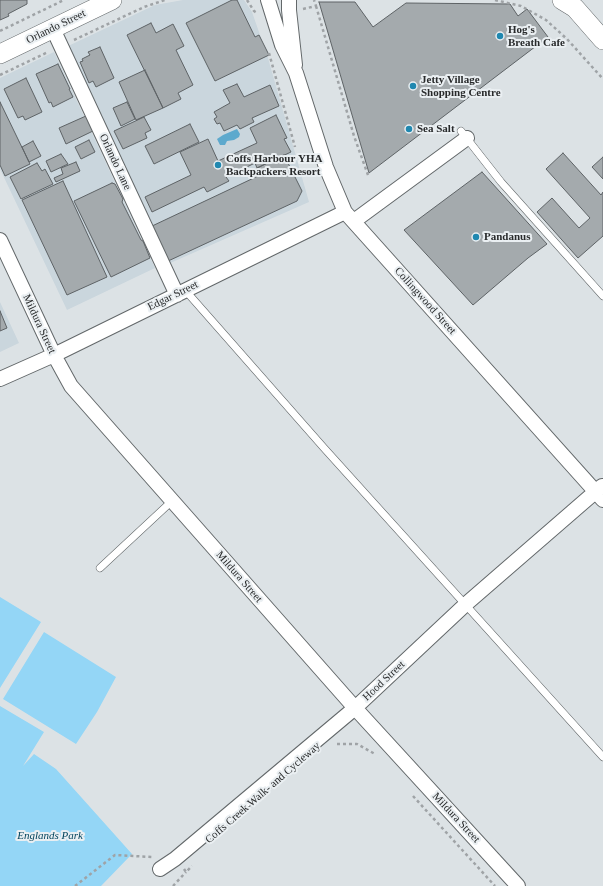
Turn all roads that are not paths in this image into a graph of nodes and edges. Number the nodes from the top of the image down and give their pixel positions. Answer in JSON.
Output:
{"nodes":[{"id":1,"x":112,"y":0,"type":"edge"},
{"id":2,"x":268,"y":0,"type":"edge"},
{"id":3,"x":289,"y":0,"type":"edge"},
{"id":4,"x":562,"y":0,"type":"edge"},
{"id":5,"x":53,"y":29,"type":"junction"},
{"id":6,"x":603,"y":40,"type":"edge"},
{"id":7,"x":0,"y":54,"type":"edge"},
{"id":8,"x":296,"y":73,"type":"junction"},
{"id":9,"x":464,"y":134,"type":"joint"},
{"id":10,"x":350,"y":217,"type":"junction"},
{"id":11,"x":0,"y":240,"type":"edge"},
{"id":12,"x":181,"y":292,"type":"junction"},
{"id":13,"x":603,"y":296,"type":"edge"},
{"id":14,"x":54,"y":354,"type":"junction"},
{"id":15,"x":0,"y":379,"type":"edge"},
{"id":16,"x":600,"y":492,"type":"edge"},
{"id":17,"x":172,"y":501,"type":"junction"},
{"id":18,"x":100,"y":568,"type":"dead end"},
{"id":19,"x":466,"y":604,"type":"junction"},
{"id":20,"x":355,"y":708,"type":"junction"},
{"id":21,"x":603,"y":756,"type":"edge"},
{"id":22,"x":160,"y":869,"type":"dead end"},
{"id":23,"x":518,"y":886,"type":"edge"}],
"edges":[{"from":1,"to":5,"type":"street","name":"Orlando Street"},
{"from":2,"to":8,"type":"street","name":"Collingwood Street"},
{"from":3,"to":8,"type":"street","name":"Collingwood Street"},
{"from":4,"to":6,"type":"street"},
{"from":5,"to":7,"type":"street","name":"Orlando Street"},
{"from":5,"to":12,"type":"street","name":"Orlando Lane"},
{"from":8,"to":10,"type":"street","name":"Collingwood Street"},
{"from":9,"to":10,"type":"street","name":"Edgar Street"},
{"from":9,"to":13,"type":"lane"},
{"from":10,"to":12,"type":"street","name":"Edgar Street"},
{"from":10,"to":16,"type":"street","name":"Collingwood Street"},
{"from":11,"to":14,"type":"street","name":"Mildura Street"},
{"from":12,"to":14,"type":"street","name":"Edgar Street"},
{"from":12,"to":19,"type":"lane"},
{"from":14,"to":15,"type":"street","name":"Edgar Street"},
{"from":14,"to":17,"type":"street","name":"Mildura Street"},
{"from":16,"to":19,"type":"street","name":"Hood Street"},
{"from":17,"to":18,"type":"lane"},
{"from":17,"to":20,"type":"street","name":"Mildura Street"},
{"from":19,"to":20,"type":"street","name":"Hood Street"},
{"from":19,"to":21,"type":"lane"},
{"from":20,"to":22,"type":"street","name":"Hood Street"},
{"from":20,"to":23,"type":"street","name":"Mildura Street"}]}
